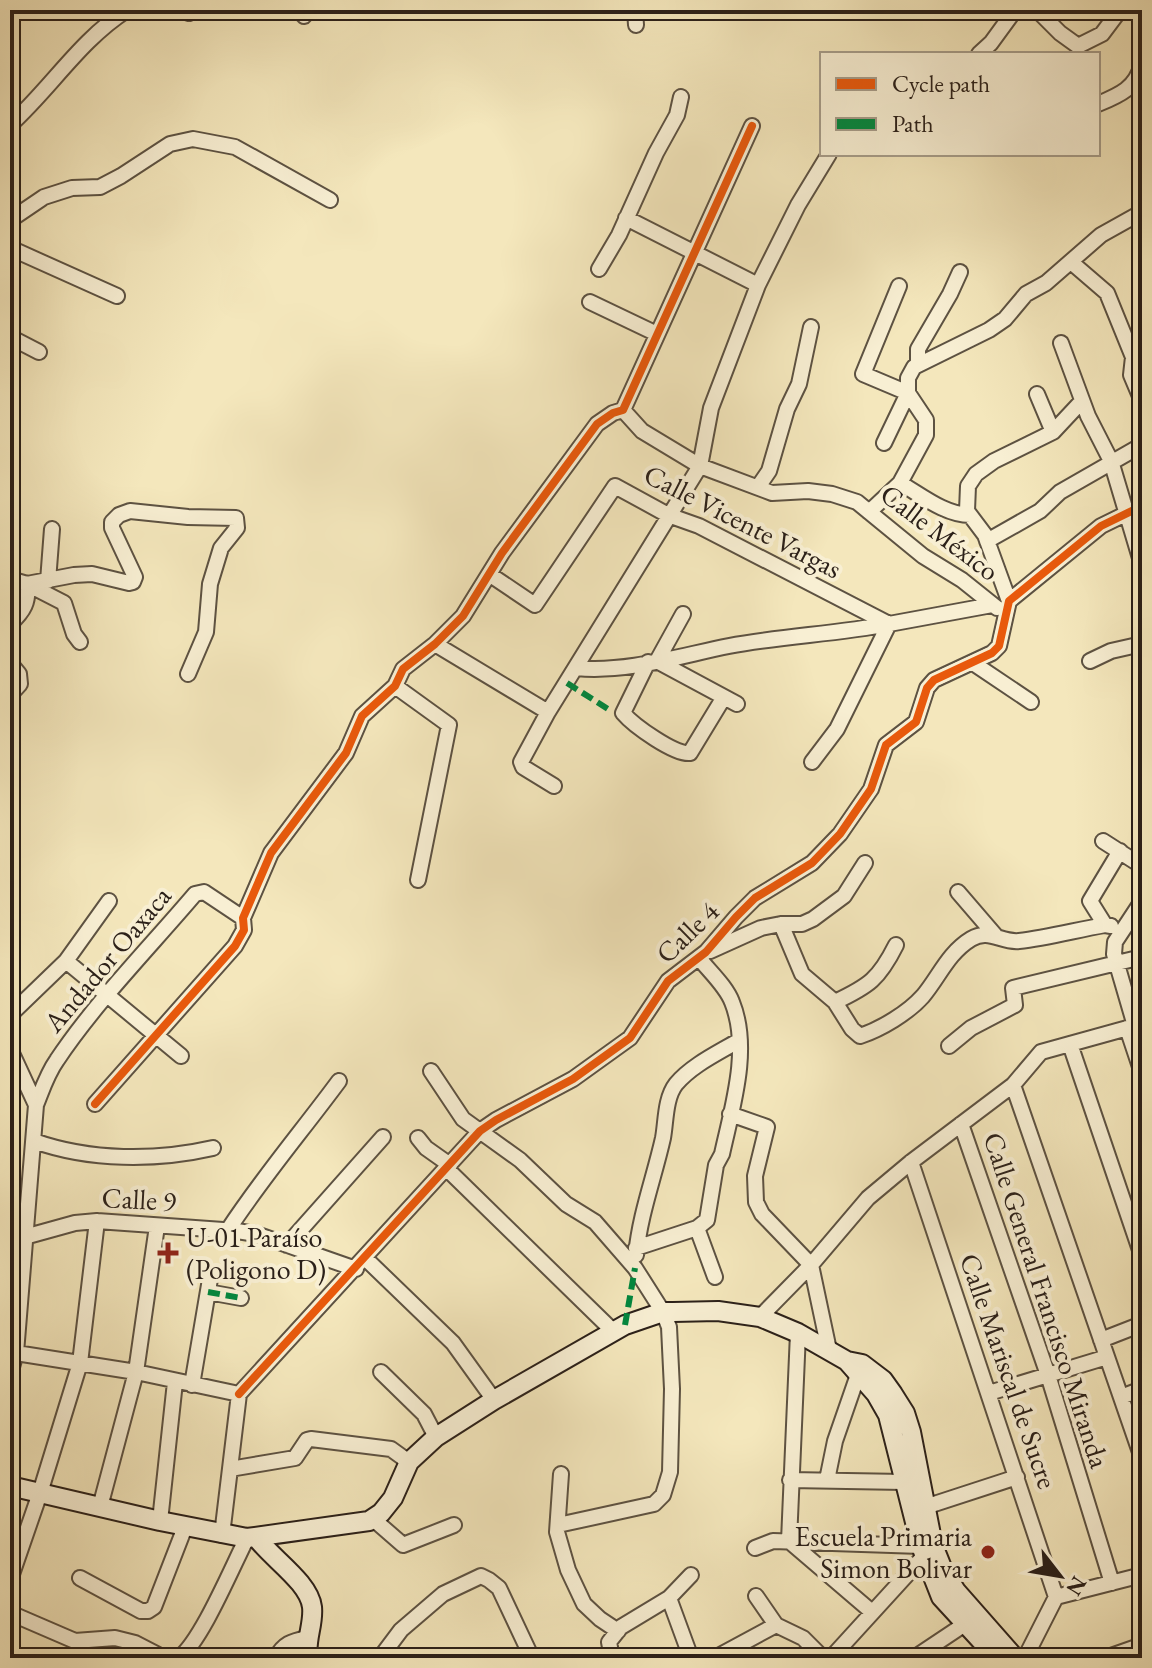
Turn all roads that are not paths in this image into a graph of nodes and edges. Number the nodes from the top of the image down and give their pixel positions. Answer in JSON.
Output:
{"nodes":[{"id":1,"x":127,"y":10,"type":"edge"},
{"id":2,"x":1015,"y":10,"type":"edge"},
{"id":3,"x":1037,"y":10,"type":"edge"},
{"id":4,"x":1120,"y":10,"type":"edge"},
{"id":5,"x":994,"y":48,"type":"edge"},
{"id":6,"x":1142,"y":64,"type":"edge"},
{"id":7,"x":681,"y":97,"type":"dead end"},
{"id":8,"x":1100,"y":103,"type":"edge"},
{"id":9,"x":10,"y":125,"type":"edge"},
{"id":10,"x":752,"y":126,"type":"dead end"},
{"id":11,"x":828,"y":156,"type":"edge"},
{"id":12,"x":330,"y":200,"type":"dead end"},
{"id":13,"x":1135,"y":216,"type":"dead end"},
{"id":14,"x":626,"y":218,"type":"junction"},
{"id":15,"x":10,"y":225,"type":"edge"},
{"id":16,"x":10,"y":248,"type":"edge"},
{"id":17,"x":693,"y":252,"type":"junction"},
{"id":18,"x":1071,"y":262,"type":"junction"},
{"id":19,"x":599,"y":269,"type":"dead end"},
{"id":20,"x":960,"y":272,"type":"dead end"},
{"id":21,"x":758,"y":285,"type":"junction"},
{"id":22,"x":899,"y":286,"type":"dead end"},
{"id":23,"x":117,"y":296,"type":"dead end"},
{"id":24,"x":590,"y":302,"type":"dead end"},
{"id":25,"x":811,"y":327,"type":"dead end"},
{"id":26,"x":657,"y":334,"type":"junction"},
{"id":27,"x":10,"y":337,"type":"edge"},
{"id":28,"x":1061,"y":343,"type":"dead end"},
{"id":29,"x":39,"y":352,"type":"dead end"},
{"id":30,"x":918,"y":364,"type":"junction"},
{"id":31,"x":1136,"y":375,"type":"edge"},
{"id":32,"x":908,"y":393,"type":"junction"},
{"id":33,"x":1037,"y":394,"type":"dead end"},
{"id":34,"x":1082,"y":401,"type":"junction"},
{"id":35,"x":1142,"y":401,"type":"edge"},
{"id":36,"x":623,"y":410,"type":"junction"},
{"id":37,"x":1053,"y":432,"type":"junction"},
{"id":38,"x":884,"y":443,"type":"dead end"},
{"id":39,"x":1142,"y":445,"type":"edge"},
{"id":40,"x":1111,"y":461,"type":"junction"},
{"id":41,"x":700,"y":466,"type":"junction"},
{"id":42,"x":900,"y":483,"type":"junction"},
{"id":43,"x":758,"y":487,"type":"junction"},
{"id":44,"x":1142,"y":506,"type":"edge"},
{"id":45,"x":869,"y":512,"type":"junction"},
{"id":46,"x":1126,"y":512,"type":"junction"},
{"id":47,"x":668,"y":515,"type":"junction"},
{"id":48,"x":970,"y":515,"type":"junction"},
{"id":49,"x":52,"y":529,"type":"dead end"},
{"id":50,"x":987,"y":541,"type":"junction"},
{"id":51,"x":1142,"y":565,"type":"edge"},
{"id":52,"x":489,"y":574,"type":"junction"},
{"id":53,"x":10,"y":579,"type":"edge"},
{"id":54,"x":48,"y":581,"type":"junction"},
{"id":55,"x":27,"y":584,"type":"junction"},
{"id":56,"x":992,"y":605,"type":"junction"},
{"id":57,"x":1008,"y":608,"type":"junction"},
{"id":58,"x":683,"y":614,"type":"dead end"},
{"id":59,"x":11,"y":621,"type":"edge"},
{"id":60,"x":889,"y":624,"type":"junction"},
{"id":61,"x":80,"y":642,"type":"dead end"},
{"id":62,"x":435,"y":644,"type":"junction"},
{"id":63,"x":1142,"y":644,"type":"edge"},
{"id":64,"x":1090,"y":661,"type":"dead end"},
{"id":65,"x":652,"y":662,"type":"junction"},
{"id":66,"x":10,"y":663,"type":"edge"},
{"id":67,"x":973,"y":663,"type":"junction"},
{"id":68,"x":576,"y":668,"type":"junction"},
{"id":69,"x":188,"y":674,"type":"dead end"},
{"id":70,"x":395,"y":686,"type":"junction"},
{"id":71,"x":10,"y":695,"type":"edge"},
{"id":72,"x":1031,"y":702,"type":"dead end"},
{"id":73,"x":548,"y":712,"type":"junction"},
{"id":74,"x":812,"y":762,"type":"dead end"},
{"id":75,"x":554,"y":786,"type":"dead end"},
{"id":76,"x":1103,"y":841,"type":"dead end"},
{"id":77,"x":1120,"y":851,"type":"junction"},
{"id":78,"x":865,"y":863,"type":"dead end"},
{"id":79,"x":1142,"y":866,"type":"edge"},
{"id":80,"x":418,"y":880,"type":"dead end"},
{"id":81,"x":958,"y":892,"type":"dead end"},
{"id":82,"x":109,"y":901,"type":"dead end"},
{"id":83,"x":1142,"y":901,"type":"edge"},
{"id":84,"x":243,"y":918,"type":"junction"},
{"id":85,"x":781,"y":924,"type":"junction"},
{"id":86,"x":1105,"y":925,"type":"junction"},
{"id":87,"x":1124,"y":929,"type":"junction"},
{"id":88,"x":995,"y":935,"type":"junction"},
{"id":89,"x":896,"y":945,"type":"dead end"},
{"id":90,"x":703,"y":955,"type":"junction"},
{"id":91,"x":1142,"y":957,"type":"edge"},
{"id":92,"x":66,"y":961,"type":"junction"},
{"id":93,"x":1117,"y":962,"type":"junction"},
{"id":94,"x":108,"y":996,"type":"junction"},
{"id":95,"x":835,"y":1002,"type":"junction"},
{"id":96,"x":10,"y":1015,"type":"edge"},
{"id":97,"x":1135,"y":1026,"type":"edge"},
{"id":98,"x":156,"y":1037,"type":"junction"},
{"id":99,"x":738,"y":1041,"type":"junction"},
{"id":100,"x":1070,"y":1044,"type":"junction"},
{"id":101,"x":949,"y":1046,"type":"dead end"},
{"id":102,"x":10,"y":1049,"type":"edge"},
{"id":103,"x":181,"y":1056,"type":"dead end"},
{"id":104,"x":431,"y":1071,"type":"dead end"},
{"id":105,"x":1142,"y":1073,"type":"edge"},
{"id":106,"x":339,"y":1081,"type":"dead end"},
{"id":107,"x":1013,"y":1085,"type":"junction"},
{"id":108,"x":95,"y":1104,"type":"dead end"},
{"id":109,"x":36,"y":1105,"type":"junction"},
{"id":110,"x":730,"y":1114,"type":"junction"},
{"id":111,"x":961,"y":1124,"type":"junction"},
{"id":112,"x":480,"y":1131,"type":"junction"},
{"id":113,"x":383,"y":1137,"type":"dead end"},
{"id":114,"x":418,"y":1138,"type":"dead end"},
{"id":115,"x":34,"y":1141,"type":"junction"},
{"id":116,"x":213,"y":1148,"type":"dead end"},
{"id":117,"x":911,"y":1162,"type":"junction"},
{"id":118,"x":448,"y":1167,"type":"junction"},
{"id":119,"x":97,"y":1221,"type":"junction"},
{"id":120,"x":157,"y":1226,"type":"junction"},
{"id":121,"x":697,"y":1228,"type":"junction"},
{"id":122,"x":228,"y":1230,"type":"junction"},
{"id":123,"x":26,"y":1237,"type":"junction"},
{"id":124,"x":10,"y":1241,"type":"edge"},
{"id":125,"x":287,"y":1245,"type":"junction"},
{"id":126,"x":636,"y":1248,"type":"junction"},
{"id":127,"x":1142,"y":1256,"type":"edge"},
{"id":128,"x":361,"y":1264,"type":"junction"},
{"id":129,"x":811,"y":1265,"type":"junction"},
{"id":130,"x":635,"y":1268,"type":"junction"},
{"id":131,"x":715,"y":1277,"type":"dead end"},
{"id":132,"x":241,"y":1298,"type":"dead end"},
{"id":133,"x":668,"y":1312,"type":"junction"},
{"id":134,"x":760,"y":1317,"type":"junction"},
{"id":135,"x":1142,"y":1324,"type":"edge"},
{"id":136,"x":614,"y":1332,"type":"junction"},
{"id":137,"x":798,"y":1333,"type":"junction"},
{"id":138,"x":1101,"y":1340,"type":"junction"},
{"id":139,"x":829,"y":1350,"type":"junction"},
{"id":140,"x":16,"y":1353,"type":"junction"},
{"id":141,"x":1107,"y":1357,"type":"junction"},
{"id":142,"x":80,"y":1363,"type":"junction"},
{"id":143,"x":855,"y":1366,"type":"junction"},
{"id":144,"x":136,"y":1372,"type":"junction"},
{"id":145,"x":381,"y":1372,"type":"dead end"},
{"id":146,"x":10,"y":1374,"type":"edge"},
{"id":147,"x":1048,"y":1375,"type":"junction"},
{"id":148,"x":175,"y":1382,"type":"junction"},
{"id":149,"x":192,"y":1385,"type":"junction"},
{"id":150,"x":1142,"y":1389,"type":"edge"},
{"id":151,"x":989,"y":1393,"type":"junction"},
{"id":152,"x":239,"y":1394,"type":"junction"},
{"id":153,"x":1121,"y":1397,"type":"junction"},
{"id":154,"x":494,"y":1400,"type":"junction"},
{"id":155,"x":436,"y":1437,"type":"junction"},
{"id":156,"x":1141,"y":1454,"type":"edge"},
{"id":157,"x":409,"y":1462,"type":"junction"},
{"id":158,"x":230,"y":1469,"type":"junction"},
{"id":159,"x":561,"y":1474,"type":"dead end"},
{"id":160,"x":1017,"y":1477,"type":"junction"},
{"id":161,"x":790,"y":1480,"type":"junction"},
{"id":162,"x":827,"y":1480,"type":"junction"},
{"id":163,"x":904,"y":1482,"type":"junction"},
{"id":164,"x":10,"y":1486,"type":"edge"},
{"id":165,"x":40,"y":1493,"type":"junction"},
{"id":166,"x":100,"y":1507,"type":"junction"},
{"id":167,"x":925,"y":1507,"type":"junction"},
{"id":168,"x":372,"y":1518,"type":"junction"},
{"id":169,"x":160,"y":1521,"type":"junction"},
{"id":170,"x":454,"y":1525,"type":"dead end"},
{"id":171,"x":558,"y":1525,"type":"junction"},
{"id":172,"x":185,"y":1527,"type":"junction"},
{"id":173,"x":222,"y":1535,"type":"junction"},
{"id":174,"x":252,"y":1538,"type":"junction"},
{"id":175,"x":789,"y":1541,"type":"junction"},
{"id":176,"x":755,"y":1548,"type":"dead end"},
{"id":177,"x":923,"y":1551,"type":"junction"},
{"id":178,"x":691,"y":1575,"type":"dead end"},
{"id":179,"x":1142,"y":1575,"type":"edge"},
{"id":180,"x":80,"y":1578,"type":"dead end"},
{"id":181,"x":10,"y":1580,"type":"edge"},
{"id":182,"x":1112,"y":1583,"type":"junction"},
{"id":183,"x":756,"y":1596,"type":"dead end"},
{"id":184,"x":1056,"y":1597,"type":"junction"},
{"id":185,"x":669,"y":1598,"type":"junction"},
{"id":186,"x":872,"y":1612,"type":"junction"},
{"id":187,"x":10,"y":1613,"type":"edge"},
{"id":188,"x":965,"y":1624,"type":"junction"},
{"id":189,"x":776,"y":1625,"type":"junction"},
{"id":190,"x":613,"y":1637,"type":"junction"},
{"id":191,"x":307,"y":1638,"type":"junction"},
{"id":192,"x":1142,"y":1645,"type":"edge"},
{"id":193,"x":531,"y":1656,"type":"dead end"},
{"id":194,"x":164,"y":1658,"type":"edge"},
{"id":195,"x":179,"y":1658,"type":"edge"},
{"id":196,"x":276,"y":1658,"type":"edge"},
{"id":197,"x":308,"y":1658,"type":"edge"},
{"id":198,"x":380,"y":1658,"type":"edge"},
{"id":199,"x":612,"y":1658,"type":"edge"},
{"id":200,"x":691,"y":1658,"type":"edge"},
{"id":201,"x":715,"y":1658,"type":"edge"},
{"id":202,"x":823,"y":1658,"type":"edge"},
{"id":203,"x":831,"y":1658,"type":"edge"},
{"id":204,"x":914,"y":1658,"type":"edge"},
{"id":205,"x":997,"y":1658,"type":"edge"},
{"id":206,"x":1015,"y":1658,"type":"edge"},
{"id":207,"x":1025,"y":1658,"type":"edge"},
{"id":208,"x":1105,"y":1658,"type":"edge"}],
"edges":[{"from":1,"to":9,"type":"street"},
{"from":2,"to":5,"type":"street"},
{"from":3,"to":4,"type":"street"},
{"from":6,"to":8,"type":"street"},
{"from":7,"to":14,"type":"street"},
{"from":10,"to":17,"type":"street"},
{"from":11,"to":21,"type":"street"},
{"from":12,"to":15,"type":"street"},
{"from":13,"to":18,"type":"street"},
{"from":14,"to":17,"type":"street"},
{"from":14,"to":19,"type":"street"},
{"from":16,"to":23,"type":"street"},
{"from":17,"to":21,"type":"street"},
{"from":17,"to":26,"type":"street"},
{"from":18,"to":30,"type":"street"},
{"from":18,"to":31,"type":"street"},
{"from":20,"to":30,"type":"street"},
{"from":21,"to":41,"type":"street"},
{"from":22,"to":32,"type":"street"},
{"from":24,"to":26,"type":"street"},
{"from":25,"to":43,"type":"street"},
{"from":26,"to":36,"type":"street"},
{"from":27,"to":29,"type":"street"},
{"from":28,"to":34,"type":"street"},
{"from":30,"to":32,"type":"street"},
{"from":31,"to":35,"type":"street"},
{"from":32,"to":38,"type":"street"},
{"from":32,"to":42,"type":"street"},
{"from":33,"to":37,"type":"street"},
{"from":34,"to":37,"type":"street"},
{"from":34,"to":40,"type":"street"},
{"from":36,"to":41,"type":"street","name":"Calle México"},
{"from":36,"to":52,"type":"street"},
{"from":37,"to":48,"type":"street"},
{"from":39,"to":40,"type":"street"},
{"from":40,"to":46,"type":"street"},
{"from":40,"to":50,"type":"street"},
{"from":41,"to":43,"type":"street","name":"Calle México"},
{"from":41,"to":47,"type":"street"},
{"from":42,"to":45,"type":"street"},
{"from":42,"to":48,"type":"street"},
{"from":43,"to":45,"type":"street","name":"Calle México"},
{"from":44,"to":46,"type":"street","name":"Calle 4"},
{"from":45,"to":56,"type":"street","name":"Calle México"},
{"from":46,"to":51,"type":"street"},
{"from":46,"to":57,"type":"street","name":"Calle 4"},
{"from":47,"to":52,"type":"street","name":"Calle Vicente Vargas"},
{"from":47,"to":60,"type":"street","name":"Calle Vicente Vargas"},
{"from":47,"to":68,"type":"street"},
{"from":48,"to":50,"type":"street"},
{"from":49,"to":54,"type":"street"},
{"from":50,"to":57,"type":"street"},
{"from":52,"to":62,"type":"street"},
{"from":53,"to":55,"type":"street"},
{"from":54,"to":55,"type":"street"},
{"from":54,"to":69,"type":"street"},
{"from":55,"to":59,"type":"street"},
{"from":55,"to":61,"type":"street"},
{"from":56,"to":57,"type":"street","name":"Calle México"},
{"from":56,"to":60,"type":"street"},
{"from":57,"to":67,"type":"street","name":"Calle 4"},
{"from":58,"to":65,"type":"street"},
{"from":60,"to":65,"type":"street"},
{"from":60,"to":74,"type":"street"},
{"from":62,"to":70,"type":"street"},
{"from":62,"to":73,"type":"street"},
{"from":63,"to":64,"type":"street"},
{"from":65,"to":65,"type":"street"},
{"from":65,"to":68,"type":"street"},
{"from":66,"to":71,"type":"street"},
{"from":67,"to":72,"type":"street"},
{"from":67,"to":90,"type":"street","name":"Calle 4"},
{"from":68,"to":73,"type":"street"},
{"from":70,"to":80,"type":"street"},
{"from":70,"to":84,"type":"street"},
{"from":73,"to":75,"type":"street"},
{"from":76,"to":77,"type":"street"},
{"from":77,"to":79,"type":"street"},
{"from":77,"to":86,"type":"street"},
{"from":78,"to":85,"type":"street"},
{"from":81,"to":88,"type":"street"},
{"from":82,"to":92,"type":"street"},
{"from":83,"to":87,"type":"street"},
{"from":84,"to":94,"type":"street","name":"Andador Oaxaca"},
{"from":84,"to":98,"type":"street"},
{"from":85,"to":90,"type":"street"},
{"from":85,"to":95,"type":"street"},
{"from":86,"to":87,"type":"street"},
{"from":86,"to":88,"type":"street"},
{"from":87,"to":93,"type":"street"},
{"from":88,"to":95,"type":"street"},
{"from":89,"to":95,"type":"street"},
{"from":90,"to":99,"type":"street"},
{"from":90,"to":112,"type":"street","name":"Calle 4"},
{"from":91,"to":93,"type":"street"},
{"from":92,"to":94,"type":"street"},
{"from":92,"to":96,"type":"street"},
{"from":93,"to":97,"type":"street"},
{"from":93,"to":101,"type":"street"},
{"from":94,"to":98,"type":"street"},
{"from":94,"to":109,"type":"street","name":"Andador Oaxaca"},
{"from":97,"to":100,"type":"street"},
{"from":97,"to":105,"type":"street"},
{"from":98,"to":103,"type":"street"},
{"from":98,"to":108,"type":"street"},
{"from":99,"to":110,"type":"street"},
{"from":99,"to":126,"type":"street"},
{"from":100,"to":107,"type":"street"},
{"from":100,"to":127,"type":"street"},
{"from":102,"to":109,"type":"street"},
{"from":104,"to":112,"type":"street"},
{"from":106,"to":122,"type":"street"},
{"from":107,"to":111,"type":"street"},
{"from":107,"to":138,"type":"street"},
{"from":109,"to":115,"type":"street"},
{"from":110,"to":121,"type":"street"},
{"from":110,"to":129,"type":"street"},
{"from":111,"to":117,"type":"street"},
{"from":111,"to":147,"type":"street","name":"Calle General Francisco Miranda"},
{"from":112,"to":118,"type":"street","name":"Calle 4"},
{"from":112,"to":130,"type":"street"},
{"from":113,"to":125,"type":"street"},
{"from":114,"to":118,"type":"street"},
{"from":115,"to":116,"type":"street"},
{"from":115,"to":123,"type":"street"},
{"from":117,"to":129,"type":"street"},
{"from":117,"to":151,"type":"street","name":"Calle Mariscal de Sucre"},
{"from":118,"to":128,"type":"street","name":"Calle 4"},
{"from":118,"to":136,"type":"street"},
{"from":119,"to":120,"type":"street","name":"Calle 9"},
{"from":119,"to":123,"type":"street","name":"Calle 9"},
{"from":119,"to":142,"type":"street"},
{"from":120,"to":122,"type":"street","name":"Calle 9"},
{"from":120,"to":144,"type":"street"},
{"from":121,"to":126,"type":"street"},
{"from":121,"to":131,"type":"street"},
{"from":122,"to":125,"type":"street","name":"Calle 9"},
{"from":123,"to":124,"type":"street","name":"Calle 9"},
{"from":123,"to":140,"type":"street"},
{"from":125,"to":128,"type":"street","name":"Calle 9"},
{"from":126,"to":130,"type":"street"},
{"from":128,"to":152,"type":"street","name":"Calle 4"},
{"from":128,"to":154,"type":"street"},
{"from":129,"to":134,"type":"street"},
{"from":129,"to":139,"type":"street"},
{"from":130,"to":133,"type":"street"},
{"from":132,"to":149,"type":"street"},
{"from":133,"to":134,"type":"main road"},
{"from":133,"to":136,"type":"main road"},
{"from":133,"to":171,"type":"street"},
{"from":134,"to":137,"type":"main road"},
{"from":135,"to":138,"type":"street"},
{"from":136,"to":154,"type":"main road"},
{"from":137,"to":139,"type":"main road"},
{"from":137,"to":161,"type":"street"},
{"from":138,"to":141,"type":"street"},
{"from":139,"to":143,"type":"main road"},
{"from":140,"to":142,"type":"street"},
{"from":140,"to":146,"type":"street"},
{"from":141,"to":147,"type":"street"},
{"from":141,"to":153,"type":"street"},
{"from":142,"to":144,"type":"street"},
{"from":142,"to":165,"type":"street"},
{"from":143,"to":162,"type":"street"},
{"from":143,"to":163,"type":"main road"},
{"from":143,"to":167,"type":"main road"},
{"from":144,"to":148,"type":"street"},
{"from":144,"to":166,"type":"street"},
{"from":145,"to":155,"type":"street"},
{"from":147,"to":151,"type":"street"},
{"from":147,"to":182,"type":"street","name":"Calle General Francisco Miranda"},
{"from":148,"to":149,"type":"street"},
{"from":148,"to":169,"type":"street"},
{"from":149,"to":152,"type":"street"},
{"from":150,"to":153,"type":"street"},
{"from":151,"to":160,"type":"street","name":"Calle Mariscal de Sucre"},
{"from":152,"to":158,"type":"street"},
{"from":153,"to":156,"type":"street"},
{"from":154,"to":155,"type":"main road"},
{"from":155,"to":157,"type":"main road"},
{"from":157,"to":158,"type":"street"},
{"from":157,"to":168,"type":"main road"},
{"from":158,"to":173,"type":"street"},
{"from":159,"to":171,"type":"street"},
{"from":160,"to":167,"type":"street"},
{"from":160,"to":184,"type":"street","name":"Calle Mariscal de Sucre"},
{"from":161,"to":162,"type":"street"},
{"from":161,"to":175,"type":"street"},
{"from":162,"to":163,"type":"street"},
{"from":163,"to":177,"type":"main road"},
{"from":164,"to":165,"type":"main road"},
{"from":165,"to":166,"type":"main road"},
{"from":165,"to":181,"type":"street"},
{"from":166,"to":169,"type":"main road"},
{"from":167,"to":206,"type":"main road"},
{"from":168,"to":170,"type":"street"},
{"from":168,"to":174,"type":"main road"},
{"from":169,"to":172,"type":"main road"},
{"from":171,"to":190,"type":"street"},
{"from":172,"to":173,"type":"main road"},
{"from":172,"to":180,"type":"street"},
{"from":173,"to":174,"type":"main road"},
{"from":174,"to":191,"type":"main road"},
{"from":174,"to":195,"type":"street"},
{"from":175,"to":176,"type":"street"},
{"from":175,"to":177,"type":"street"},
{"from":175,"to":186,"type":"street"},
{"from":177,"to":186,"type":"street"},
{"from":177,"to":188,"type":"main road"},
{"from":178,"to":185,"type":"street"},
{"from":179,"to":182,"type":"street"},
{"from":182,"to":184,"type":"street"},
{"from":183,"to":189,"type":"street"},
{"from":184,"to":207,"type":"street"},
{"from":185,"to":190,"type":"street"},
{"from":185,"to":200,"type":"street"},
{"from":186,"to":203,"type":"street"},
{"from":187,"to":194,"type":"street"},
{"from":188,"to":204,"type":"street"},
{"from":188,"to":205,"type":"main road"},
{"from":189,"to":201,"type":"street"},
{"from":189,"to":202,"type":"street"},
{"from":190,"to":199,"type":"street"},
{"from":191,"to":196,"type":"street"},
{"from":191,"to":197,"type":"main road"},
{"from":192,"to":208,"type":"street"},
{"from":193,"to":198,"type":"street"}]}
